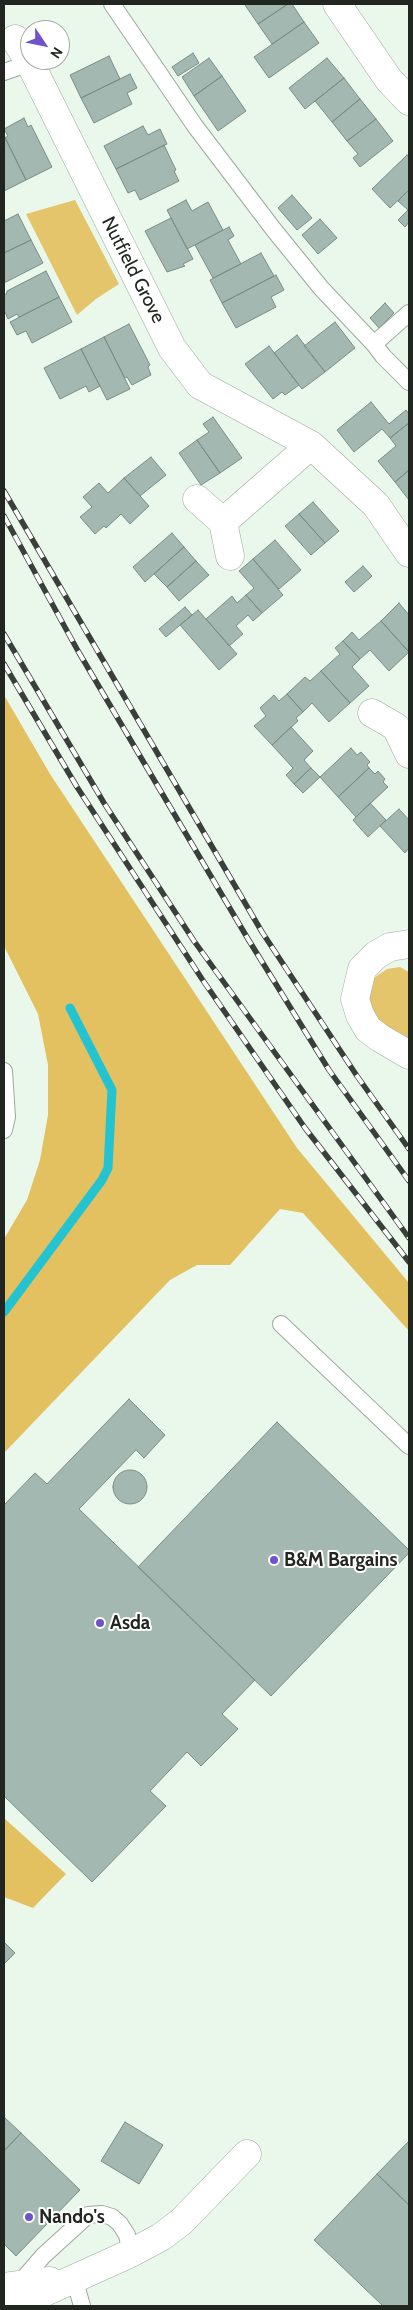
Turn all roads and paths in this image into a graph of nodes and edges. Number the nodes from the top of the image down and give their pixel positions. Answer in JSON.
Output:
{"nodes":[{"id":1,"x":112,"y":4,"type":"edge"},
{"id":2,"x":337,"y":4,"type":"edge"},
{"id":3,"x":15,"y":39,"type":"dead end"},
{"id":4,"x":20,"y":47,"type":"edge"},
{"id":5,"x":20,"y":66,"type":"edge"},
{"id":6,"x":33,"y":70,"type":"edge"},
{"id":7,"x":4,"y":72,"type":"edge"},
{"id":8,"x":409,"y":101,"type":"edge"},
{"id":9,"x":409,"y":313,"type":"edge"},
{"id":10,"x":374,"y":344,"type":"junction"},
{"id":11,"x":409,"y":382,"type":"edge"},
{"id":12,"x":311,"y":445,"type":"junction"},
{"id":13,"x":197,"y":499,"type":"dead end"},
{"id":14,"x":223,"y":522,"type":"junction"},
{"id":15,"x":409,"y":553,"type":"edge"},
{"id":16,"x":230,"y":556,"type":"dead end"},
{"id":17,"x":372,"y":713,"type":"dead end"},
{"id":18,"x":403,"y":723,"type":"edge"},
{"id":19,"x":409,"y":754,"type":"edge"},
{"id":20,"x":409,"y":944,"type":"edge"},
{"id":21,"x":409,"y":1055,"type":"edge"},
{"id":22,"x":4,"y":1071,"type":"edge"},
{"id":23,"x":4,"y":1130,"type":"edge"},
{"id":24,"x":281,"y":1324,"type":"dead end"},
{"id":25,"x":409,"y":1446,"type":"edge"},
{"id":26,"x":248,"y":2154,"type":"dead end"},
{"id":27,"x":131,"y":2253,"type":"junction"},
{"id":28,"x":74,"y":2278,"type":"junction"},
{"id":29,"x":12,"y":2293,"type":"edge"},
{"id":30,"x":82,"y":2306,"type":"edge"}],
"edges":[{"from":1,"to":10,"type":"lane"},
{"from":2,"to":8,"type":"street"},
{"from":3,"to":4,"type":"street","name":"Nutfield Grove"},
{"from":5,"to":7,"type":"lane"},
{"from":6,"to":12,"type":"street","name":"Nutfield Grove"},
{"from":9,"to":10,"type":"lane"},
{"from":10,"to":11,"type":"lane"},
{"from":12,"to":14,"type":"street"},
{"from":12,"to":15,"type":"street","name":"Nutfield Grove"},
{"from":13,"to":14,"type":"street"},
{"from":14,"to":16,"type":"street"},
{"from":17,"to":18,"type":"street"},
{"from":18,"to":19,"type":"street"},
{"from":20,"to":21,"type":"street"},
{"from":22,"to":23,"type":"lane"},
{"from":24,"to":25,"type":"lane"},
{"from":26,"to":27,"type":"street"},
{"from":27,"to":28,"type":"street"},
{"from":27,"to":29,"type":"lane"},
{"from":28,"to":29,"type":"street"},
{"from":28,"to":30,"type":"lane"}]}
